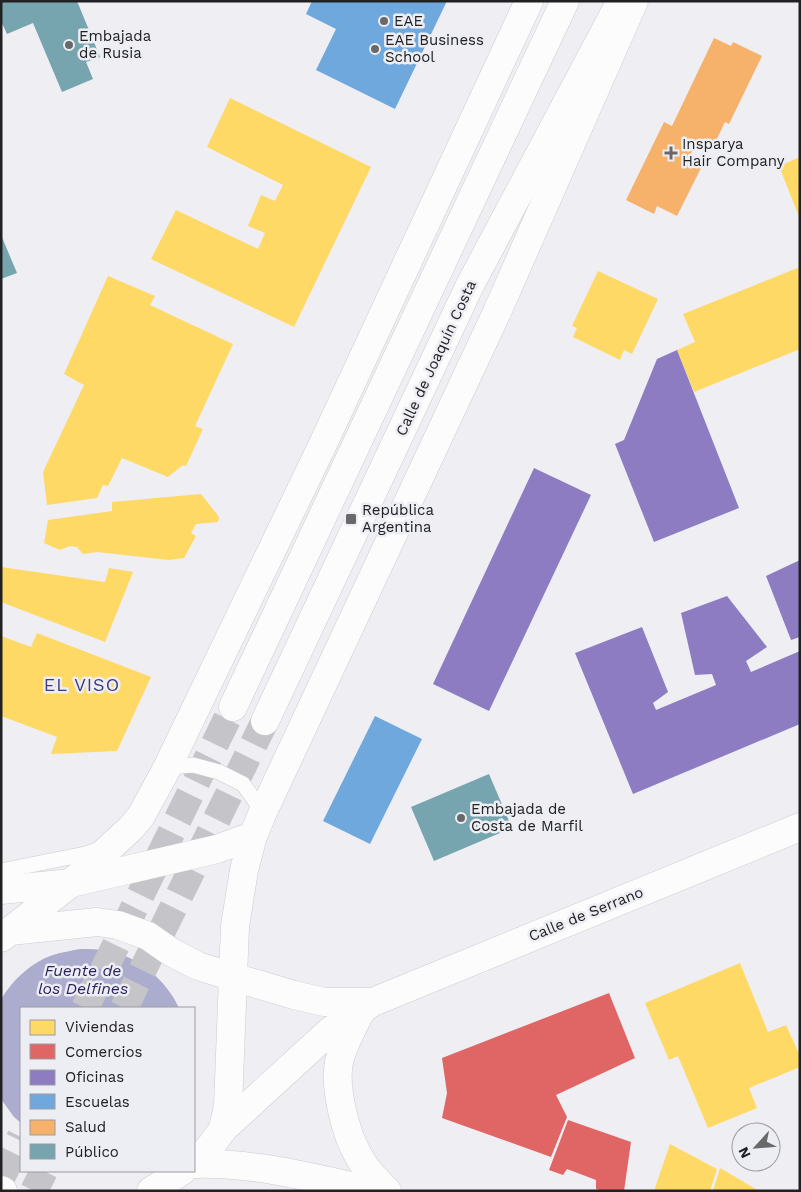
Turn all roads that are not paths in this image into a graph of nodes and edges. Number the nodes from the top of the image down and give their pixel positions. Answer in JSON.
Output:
{"nodes":[{"id":1,"x":530,"y":1,"type":"edge"},
{"id":2,"x":565,"y":1,"type":"edge"},
{"id":3,"x":621,"y":1,"type":"edge"},
{"id":4,"x":634,"y":1,"type":"edge"},
{"id":5,"x":233,"y":708,"type":"tunnel mouth"},
{"id":6,"x":265,"y":721,"type":"tunnel mouth"},
{"id":7,"x":166,"y":770,"type":"junction"},
{"id":8,"x":258,"y":824,"type":"junction"},
{"id":9,"x":800,"y":827,"type":"edge"},
{"id":10,"x":121,"y":838,"type":"junction"},
{"id":11,"x":1,"y":871,"type":"edge"},
{"id":12,"x":71,"y":883,"type":"junction"},
{"id":13,"x":1,"y":890,"type":"edge"},
{"id":14,"x":4,"y":933,"type":"edge"},
{"id":15,"x":233,"y":977,"type":"junction"},
{"id":16,"x":367,"y":1006,"type":"junction"},
{"id":17,"x":223,"y":1129,"type":"junction"},
{"id":18,"x":195,"y":1163,"type":"edge"},
{"id":19,"x":195,"y":1164,"type":"edge"},
{"id":20,"x":180,"y":1172,"type":"edge"},
{"id":21,"x":151,"y":1191,"type":"edge"},
{"id":22,"x":373,"y":1191,"type":"edge"},
{"id":23,"x":387,"y":1191,"type":"edge"}],
"edges":[{"from":1,"to":7,"type":"street"},
{"from":2,"to":5,"type":"street"},
{"from":3,"to":6,"type":"street","name":"Calle de Joaquín Costa"},
{"from":4,"to":8,"type":"street"},
{"from":7,"to":8,"type":"lane"},
{"from":7,"to":10,"type":"street"},
{"from":8,"to":12,"type":"street"},
{"from":8,"to":15,"type":"street"},
{"from":9,"to":16,"type":"street","name":"Calle de Serrano"},
{"from":10,"to":11,"type":"lane"},
{"from":10,"to":12,"type":"street"},
{"from":12,"to":13,"type":"street"},
{"from":12,"to":14,"type":"street"},
{"from":14,"to":15,"type":"street","name":"Calle de Serrano"},
{"from":15,"to":16,"type":"street","name":"Calle de Serrano"},
{"from":15,"to":17,"type":"street"},
{"from":16,"to":17,"type":"street","name":"Calle de Serrano"},
{"from":16,"to":23,"type":"street"},
{"from":17,"to":18,"type":"street"},
{"from":19,"to":22,"type":"street"},
{"from":20,"to":21,"type":"street"}]}
